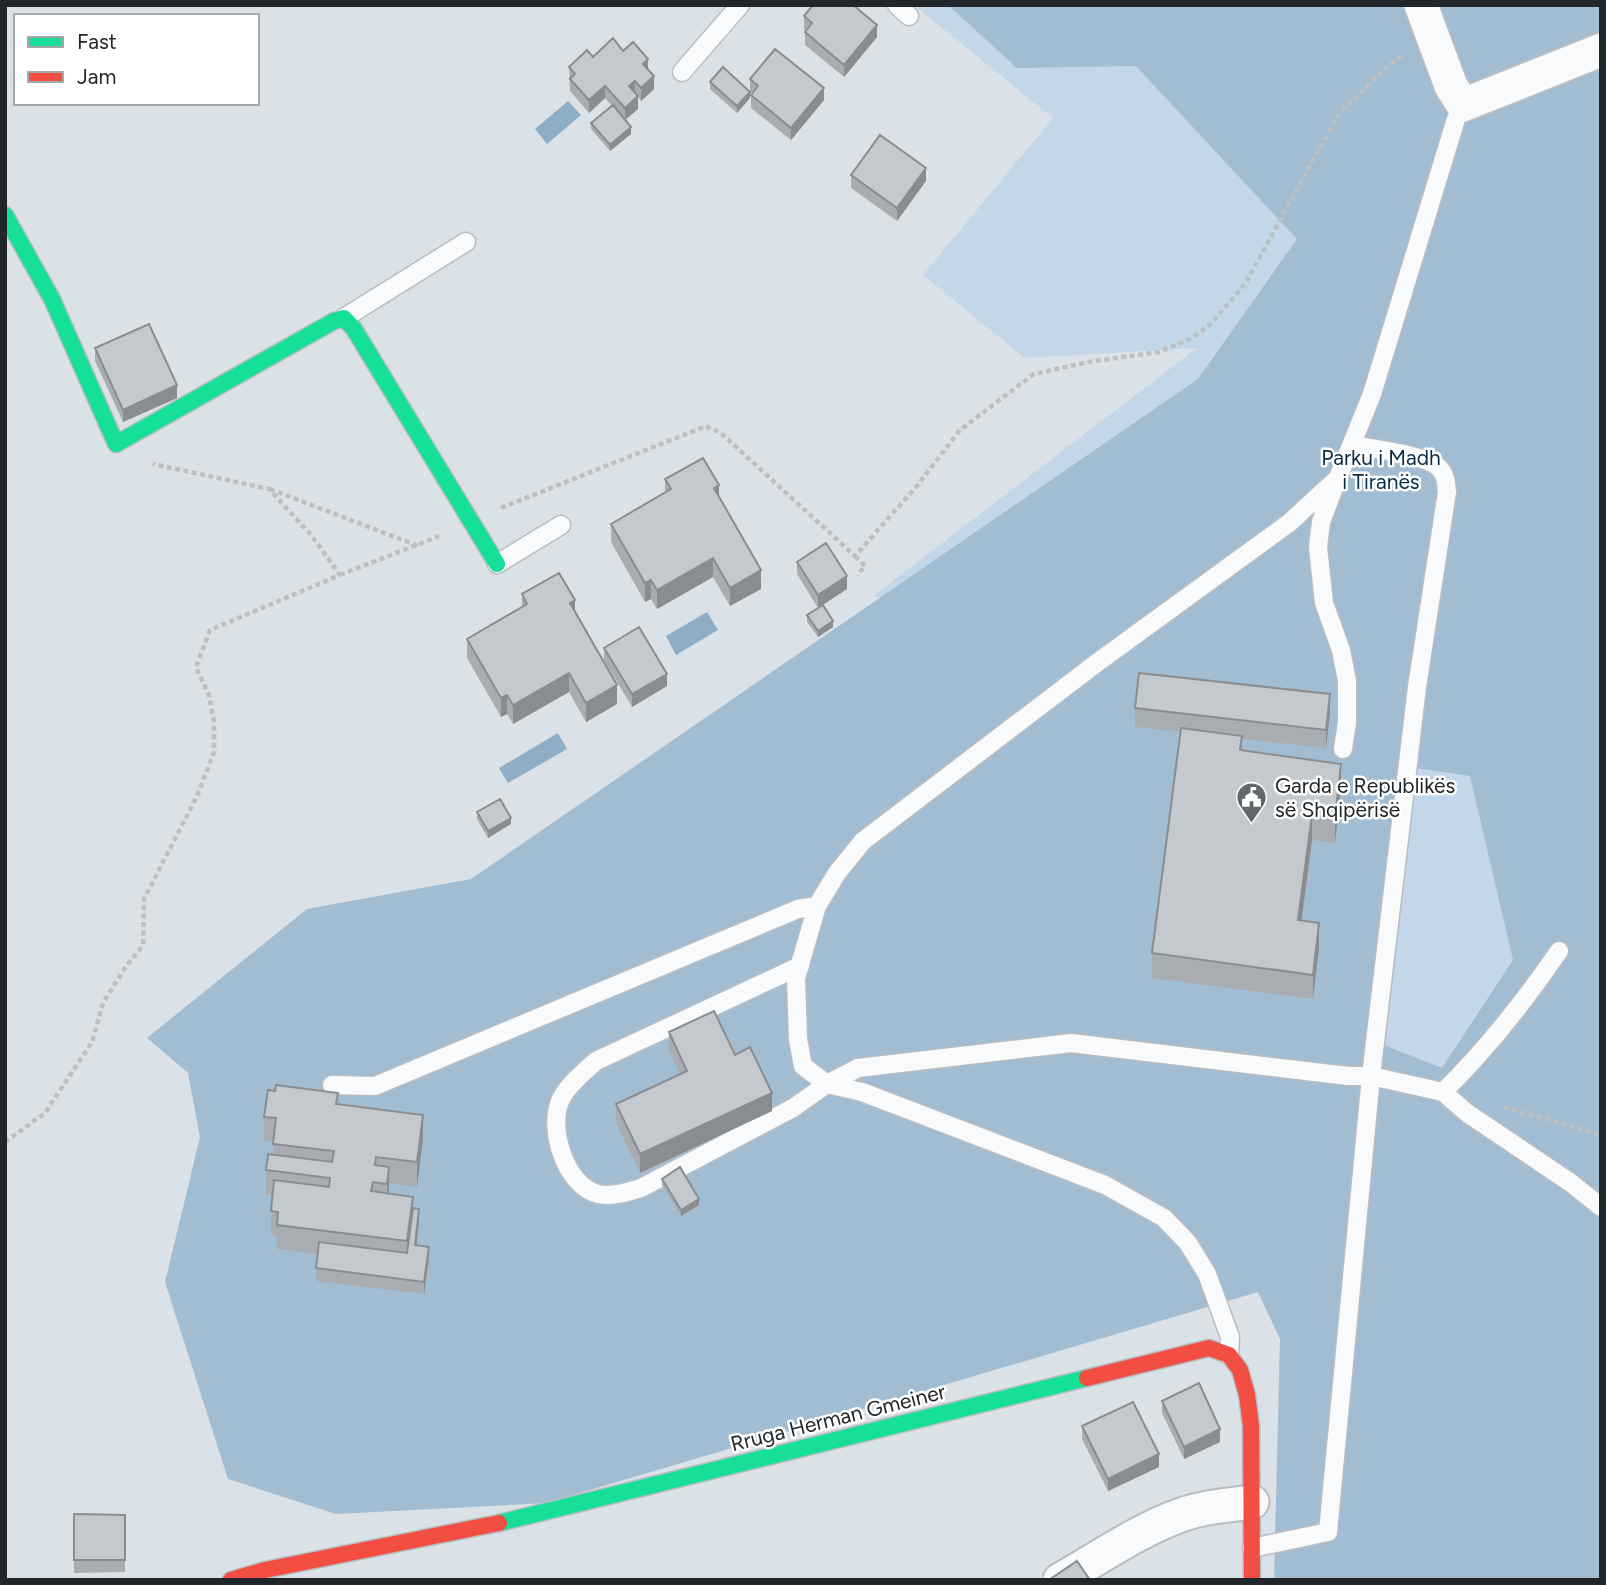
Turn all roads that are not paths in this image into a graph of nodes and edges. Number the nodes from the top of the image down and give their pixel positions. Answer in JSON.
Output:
{"nodes":[{"id":1,"x":740,"y":5,"type":"edge"},
{"id":2,"x":1426,"y":20,"type":"edge"},
{"id":3,"x":1601,"y":50,"type":"edge"},
{"id":4,"x":682,"y":72,"type":"dead end"},
{"id":5,"x":1459,"y":112,"type":"junction"},
{"id":6,"x":5,"y":215,"type":"edge"},
{"id":7,"x":466,"y":242,"type":"dead end"},
{"id":8,"x":344,"y":318,"type":"junction"},
{"id":9,"x":1351,"y":445,"type":"junction"},
{"id":10,"x":1338,"y":478,"type":"junction"},
{"id":11,"x":561,"y":525,"type":"dead end"},
{"id":12,"x":497,"y":564,"type":"joint"},
{"id":13,"x":1343,"y":749,"type":"dead end"},
{"id":14,"x":817,"y":906,"type":"junction"},
{"id":15,"x":1559,"y":951,"type":"dead end"},
{"id":16,"x":800,"y":966,"type":"junction"},
{"id":17,"x":1371,"y":1076,"type":"junction"},
{"id":18,"x":827,"y":1084,"type":"junction"},
{"id":19,"x":332,"y":1085,"type":"dead end"},
{"id":20,"x":1443,"y":1092,"type":"junction"},
{"id":21,"x":1601,"y":1207,"type":"edge"},
{"id":22,"x":1229,"y":1355,"type":"junction"},
{"id":23,"x":1252,"y":1502,"type":"junction"},
{"id":24,"x":1252,"y":1548,"type":"junction"},
{"id":25,"x":231,"y":1580,"type":"edge"},
{"id":26,"x":1060,"y":1580,"type":"edge"},
{"id":27,"x":1252,"y":1580,"type":"edge"}],
"edges":[{"from":1,"to":4,"type":"lane"},
{"from":2,"to":5,"type":"street"},
{"from":3,"to":5,"type":"street"},
{"from":5,"to":9,"type":"lane"},
{"from":6,"to":8,"type":"street"},
{"from":7,"to":8,"type":"lane"},
{"from":8,"to":12,"type":"street"},
{"from":9,"to":10,"type":"lane"},
{"from":9,"to":17,"type":"lane"},
{"from":10,"to":13,"type":"lane"},
{"from":10,"to":14,"type":"lane"},
{"from":11,"to":12,"type":"lane"},
{"from":14,"to":16,"type":"lane"},
{"from":14,"to":19,"type":"lane"},
{"from":15,"to":20,"type":"lane"},
{"from":16,"to":18,"type":"lane"},
{"from":16,"to":18,"type":"lane"},
{"from":17,"to":18,"type":"lane"},
{"from":17,"to":20,"type":"lane"},
{"from":17,"to":24,"type":"lane"},
{"from":18,"to":22,"type":"lane"},
{"from":20,"to":21,"type":"lane"},
{"from":22,"to":23,"type":"street"},
{"from":22,"to":25,"type":"street","name":"Rruga Herman Gmeiner"},
{"from":23,"to":24,"type":"street"},
{"from":23,"to":26,"type":"street"},
{"from":24,"to":27,"type":"street"}]}
